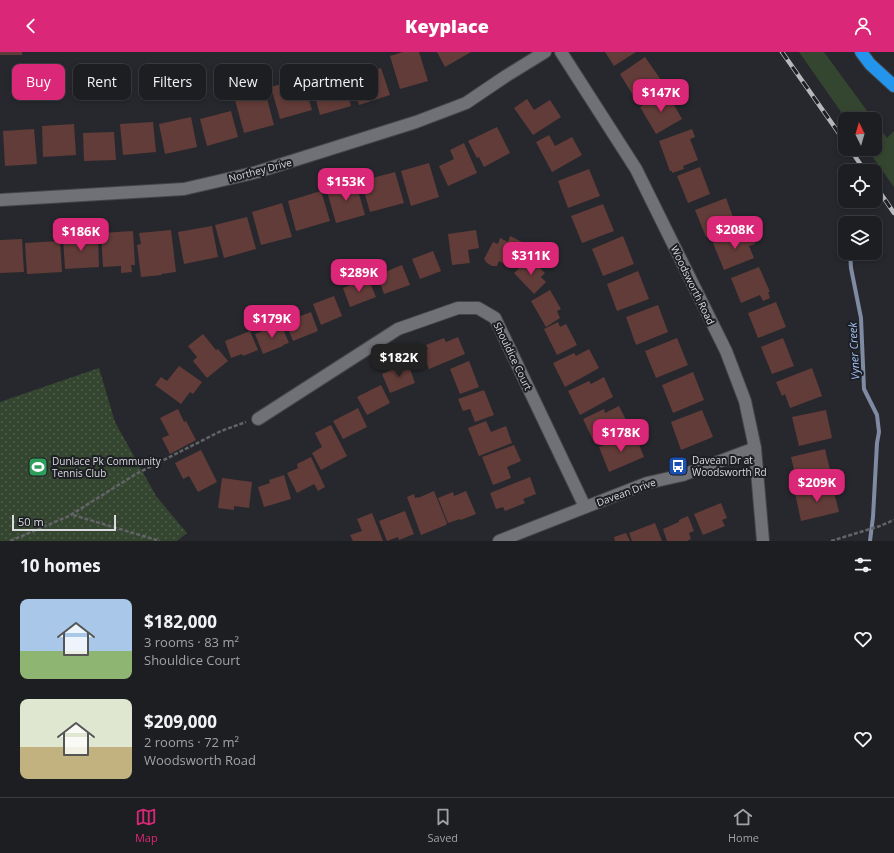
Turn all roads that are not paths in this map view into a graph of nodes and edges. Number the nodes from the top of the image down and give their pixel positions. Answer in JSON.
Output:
{"nodes":[{"id":1,"x":545,"y":52,"type":"edge"},
{"id":2,"x":561,"y":52,"type":"edge"},
{"id":3,"x":861,"y":52,"type":"edge"},
{"id":4,"x":894,"y":86,"type":"edge"},
{"id":5,"x":0,"y":200,"type":"edge"},
{"id":6,"x":258,"y":420,"type":"road end"},
{"id":7,"x":755,"y":448,"type":"junction"},
{"id":8,"x":585,"y":507,"type":"junction"},
{"id":9,"x":499,"y":541,"type":"edge"},
{"id":10,"x":763,"y":541,"type":"edge"}],
"edges":[{"from":1,"to":5,"type":"street","name":"Northey Drive"},
{"from":2,"to":7,"type":"street","name":"Woodsworth Road"},
{"from":3,"to":4,"type":"highway"},
{"from":6,"to":8,"type":"street","name":"Shouldice Court"},
{"from":7,"to":8,"type":"street","name":"Davean Drive"},
{"from":7,"to":10,"type":"street","name":"Woodsworth Road"},
{"from":8,"to":9,"type":"street","name":"Davean Drive"}]}
